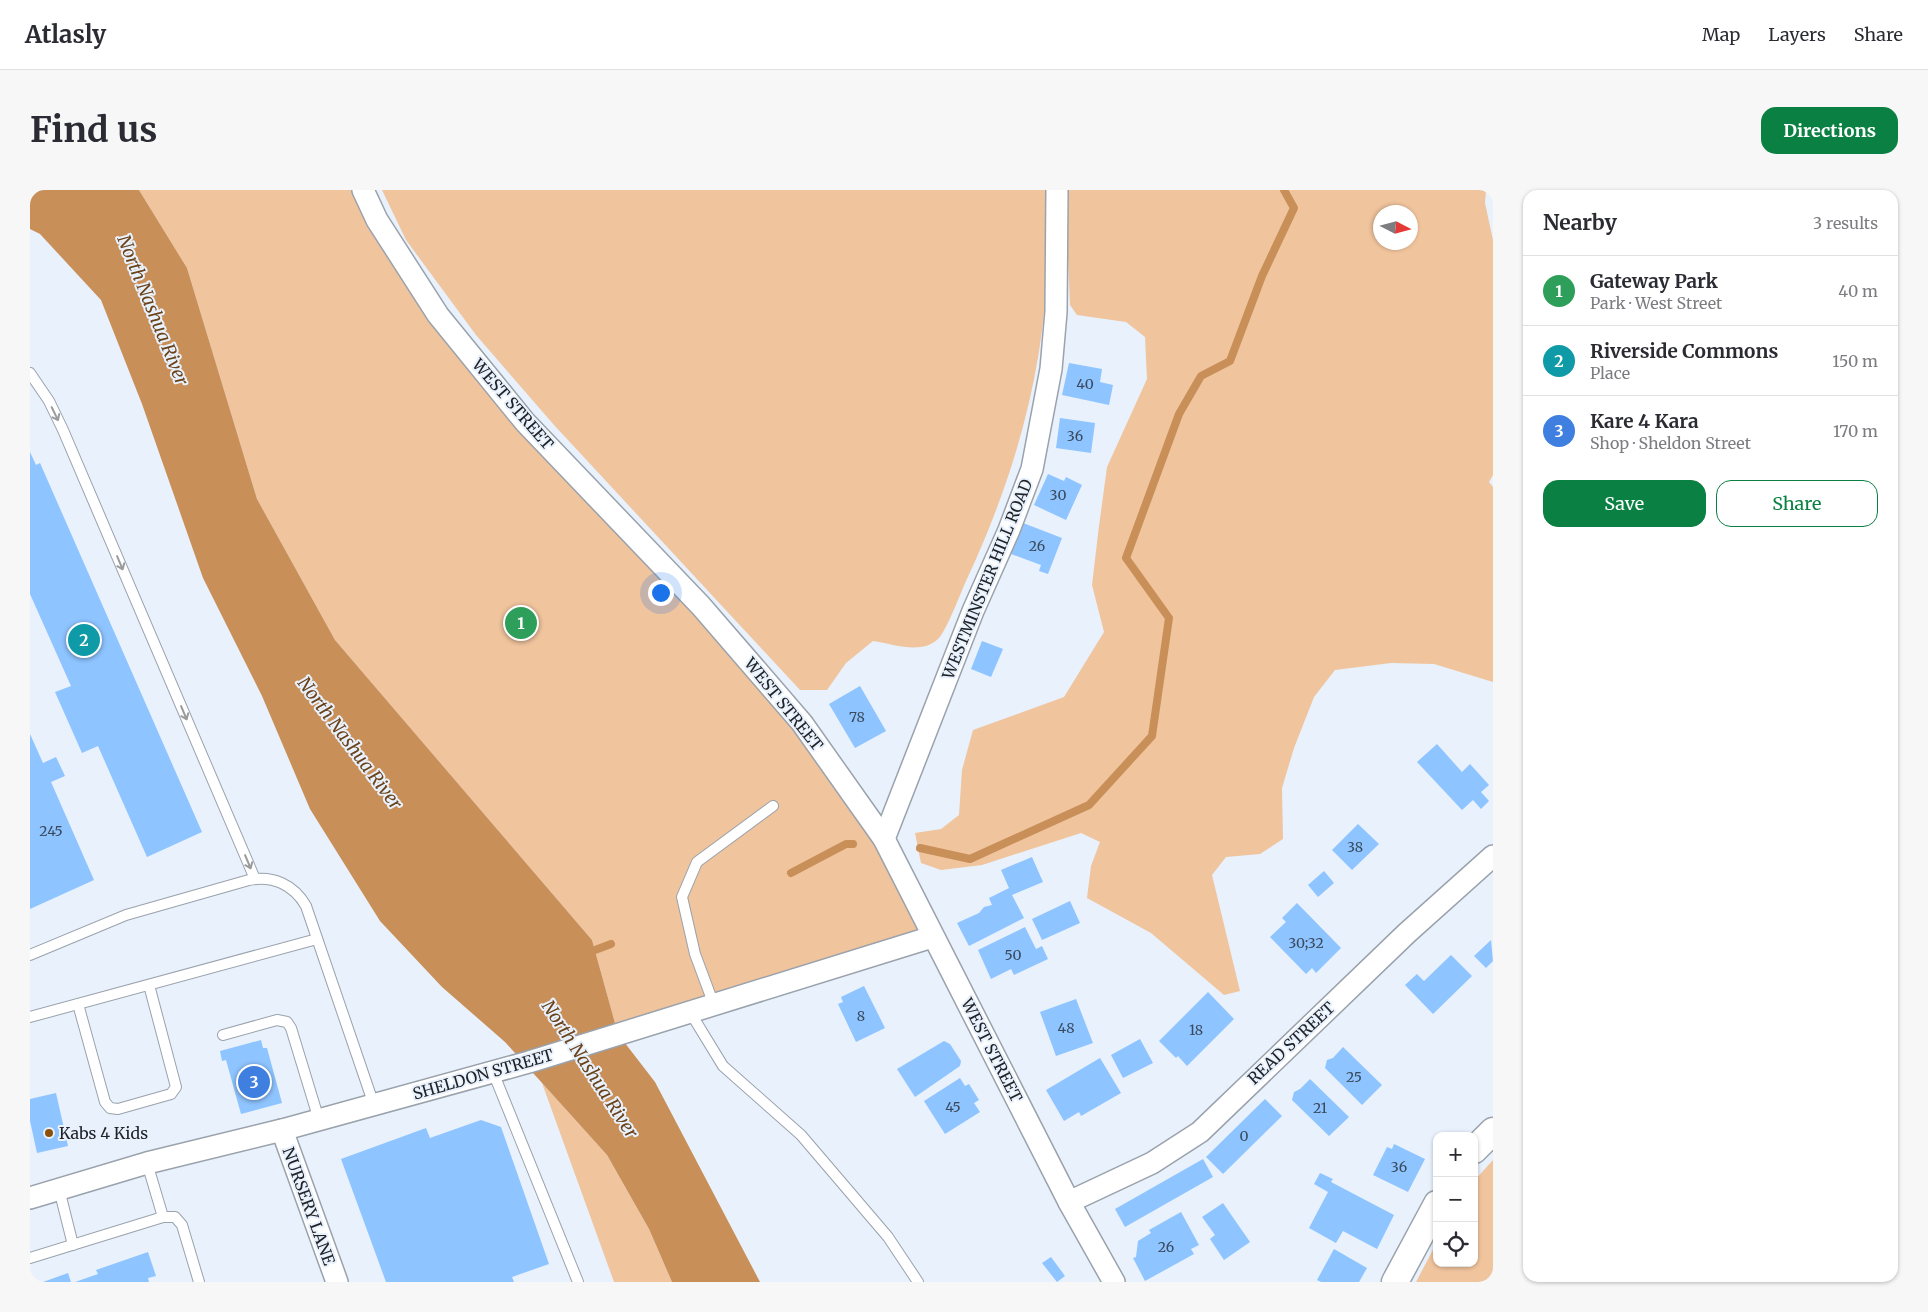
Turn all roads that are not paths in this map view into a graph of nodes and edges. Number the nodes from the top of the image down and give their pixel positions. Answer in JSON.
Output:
{"nodes":[{"id":1,"x":363,"y":190,"type":"edge"},
{"id":2,"x":1057,"y":190,"type":"edge"},
{"id":3,"x":30,"y":373,"type":"edge"},
{"id":4,"x":773,"y":806,"type":"dead end"},
{"id":5,"x":884,"y":839,"type":"junction"},
{"id":6,"x":1493,"y":856,"type":"edge"},
{"id":7,"x":255,"y":879,"type":"junction"},
{"id":8,"x":932,"y":936,"type":"junction"},
{"id":9,"x":317,"y":939,"type":"junction"},
{"id":10,"x":30,"y":954,"type":"edge"},
{"id":11,"x":150,"y":984,"type":"junction"},
{"id":12,"x":78,"y":1004,"type":"junction"},
{"id":13,"x":714,"y":1005,"type":"junction"},
{"id":14,"x":690,"y":1012,"type":"junction"},
{"id":15,"x":30,"y":1017,"type":"edge"},
{"id":16,"x":223,"y":1035,"type":"dead end"},
{"id":17,"x":493,"y":1072,"type":"junction"},
{"id":18,"x":374,"y":1105,"type":"junction"},
{"id":19,"x":319,"y":1120,"type":"junction"},
{"id":20,"x":282,"y":1130,"type":"junction"},
{"id":21,"x":1493,"y":1131,"type":"edge"},
{"id":22,"x":1478,"y":1146,"type":"edge"},
{"id":23,"x":147,"y":1163,"type":"junction"},
{"id":24,"x":58,"y":1189,"type":"junction"},
{"id":25,"x":30,"y":1198,"type":"edge"},
{"id":26,"x":1069,"y":1202,"type":"junction"},
{"id":27,"x":1433,"y":1211,"type":"edge"},
{"id":28,"x":163,"y":1217,"type":"junction"},
{"id":29,"x":73,"y":1244,"type":"junction"},
{"id":30,"x":30,"y":1258,"type":"edge"},
{"id":31,"x":199,"y":1282,"type":"edge"},
{"id":32,"x":337,"y":1282,"type":"edge"},
{"id":33,"x":578,"y":1282,"type":"edge"},
{"id":34,"x":918,"y":1282,"type":"edge"},
{"id":35,"x":1114,"y":1282,"type":"edge"},
{"id":36,"x":1395,"y":1282,"type":"edge"}],
"edges":[{"from":1,"to":5,"type":"street","name":"WEST STREET"},
{"from":2,"to":5,"type":"street","name":"WESTMINSTER HILL ROAD"},
{"from":3,"to":7,"type":"lane","one_way":true},
{"from":4,"to":13,"type":"lane"},
{"from":5,"to":8,"type":"street","name":"WEST STREET"},
{"from":6,"to":26,"type":"street","name":"READ STREET"},
{"from":7,"to":9,"type":"lane"},
{"from":7,"to":10,"type":"lane"},
{"from":8,"to":13,"type":"street","name":"SHELDON STREET"},
{"from":8,"to":26,"type":"street","name":"WEST STREET"},
{"from":9,"to":11,"type":"lane"},
{"from":9,"to":18,"type":"lane"},
{"from":11,"to":12,"type":"lane"},
{"from":11,"to":12,"type":"lane"},
{"from":12,"to":15,"type":"lane"},
{"from":13,"to":14,"type":"street","name":"SHELDON STREET"},
{"from":14,"to":17,"type":"street","name":"SHELDON STREET"},
{"from":14,"to":34,"type":"lane"},
{"from":16,"to":19,"type":"lane"},
{"from":17,"to":18,"type":"street","name":"SHELDON STREET"},
{"from":17,"to":33,"type":"lane"},
{"from":18,"to":19,"type":"street","name":"SHELDON STREET"},
{"from":19,"to":20,"type":"street","name":"SHELDON STREET"},
{"from":20,"to":23,"type":"street","name":"SHELDON STREET"},
{"from":20,"to":32,"type":"street","name":"NURSERY LANE"},
{"from":21,"to":22,"type":"street"},
{"from":23,"to":24,"type":"street","name":"SHELDON STREET"},
{"from":23,"to":28,"type":"lane"},
{"from":24,"to":25,"type":"street","name":"SHELDON STREET"},
{"from":24,"to":29,"type":"lane"},
{"from":26,"to":35,"type":"street","name":"WEST STREET"},
{"from":27,"to":36,"type":"street"},
{"from":28,"to":29,"type":"lane"},
{"from":28,"to":31,"type":"lane"},
{"from":29,"to":30,"type":"lane"}]}
